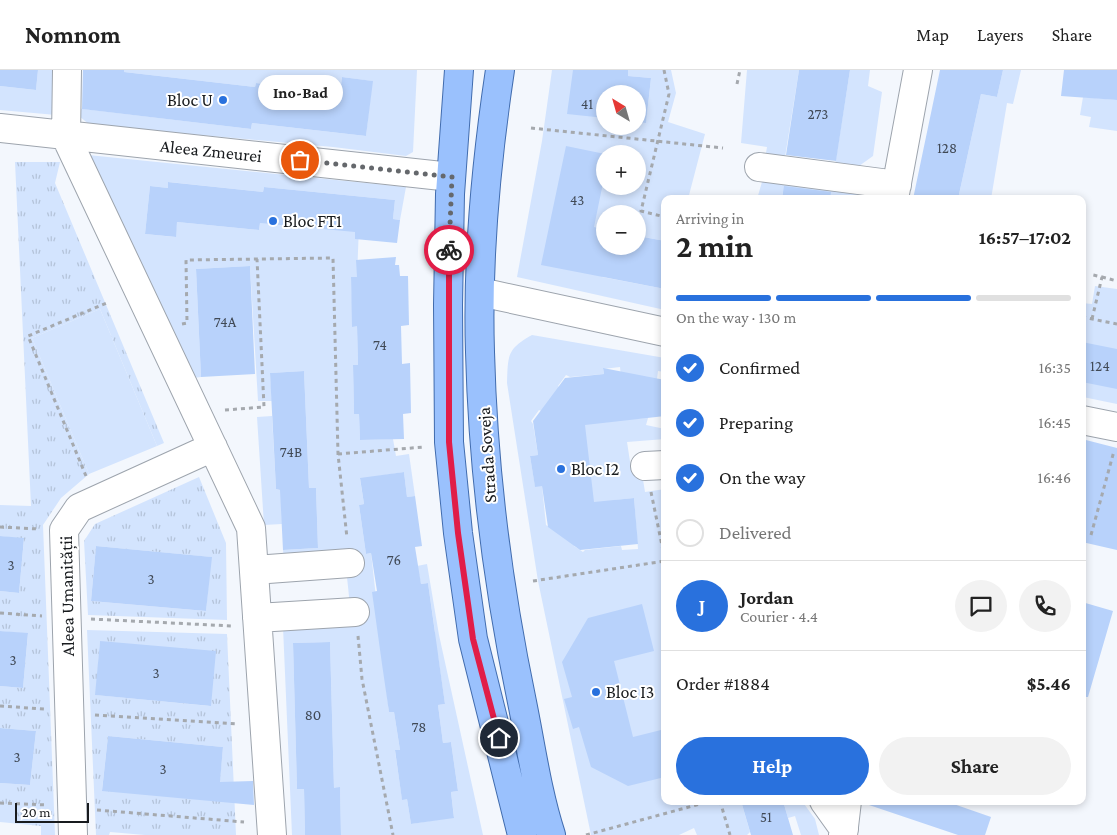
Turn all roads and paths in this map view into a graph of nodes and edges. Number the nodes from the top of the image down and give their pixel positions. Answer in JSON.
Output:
{"nodes":[{"id":1,"x":67,"y":70,"type":"edge"},
{"id":2,"x":459,"y":70,"type":"edge"},
{"id":3,"x":500,"y":70,"type":"edge"},
{"id":4,"x":664,"y":70,"type":"edge"},
{"id":5,"x":740,"y":70,"type":"edge"},
{"id":6,"x":918,"y":70,"type":"edge"},
{"id":7,"x":737,"y":84,"type":"dead end"},
{"id":8,"x":0,"y":128,"type":"edge"},
{"id":9,"x":531,"y":128,"type":"dead end"},
{"id":10,"x":66,"y":137,"type":"junction"},
{"id":11,"x":658,"y":141,"type":"junction"},
{"id":12,"x":723,"y":148,"type":"dead end"},
{"id":13,"x":759,"y":167,"type":"dead end"},
{"id":14,"x":452,"y":177,"type":"junction"},
{"id":15,"x":895,"y":192,"type":"edge"},
{"id":16,"x":661,"y":216,"type":"edge"},
{"id":17,"x":257,"y":259,"type":"junction"},
{"id":18,"x":1093,"y":276,"type":"dead end"},
{"id":19,"x":1102,"y":278,"type":"junction"},
{"id":20,"x":1117,"y":281,"type":"edge"},
{"id":21,"x":480,"y":292,"type":"junction"},
{"id":22,"x":109,"y":302,"type":"dead end"},
{"id":23,"x":1086,"y":317,"type":"edge"},
{"id":24,"x":1092,"y":318,"type":"junction"},
{"id":25,"x":1117,"y":324,"type":"edge"},
{"id":26,"x":157,"y":328,"type":"junction"},
{"id":27,"x":661,"y":331,"type":"edge"},
{"id":28,"x":196,"y":412,"type":"junction"},
{"id":29,"x":1086,"y":422,"type":"edge"},
{"id":30,"x":1116,"y":438,"type":"edge"},
{"id":31,"x":213,"y":447,"type":"junction"},
{"id":32,"x":424,"y":447,"type":"dead end"},
{"id":33,"x":338,"y":454,"type":"junction"},
{"id":34,"x":655,"y":465,"type":"edge"},
{"id":35,"x":89,"y":483,"type":"dead end"},
{"id":36,"x":661,"y":522,"type":"edge"},
{"id":37,"x":0,"y":527,"type":"edge"},
{"id":38,"x":32,"y":529,"type":"dead end"},
{"id":39,"x":1091,"y":535,"type":"dead end"},
{"id":40,"x":661,"y":561,"type":"edge"},
{"id":41,"x":350,"y":563,"type":"joint"},
{"id":42,"x":254,"y":570,"type":"junction"},
{"id":43,"x":533,"y":581,"type":"dead end"},
{"id":44,"x":355,"y":612,"type":"joint"},
{"id":45,"x":0,"y":613,"type":"edge"},
{"id":46,"x":51,"y":616,"type":"dead end"},
{"id":47,"x":90,"y":619,"type":"dead end"},
{"id":48,"x":247,"y":622,"type":"junction"},
{"id":49,"x":0,"y":706,"type":"edge"},
{"id":50,"x":45,"y":709,"type":"dead end"},
{"id":51,"x":94,"y":715,"type":"dead end"},
{"id":52,"x":240,"y":724,"type":"dead end"},
{"id":53,"x":0,"y":803,"type":"edge"},
{"id":54,"x":48,"y":805,"type":"dead end"},
{"id":55,"x":695,"y":805,"type":"edge"},
{"id":56,"x":721,"y":805,"type":"edge"},
{"id":57,"x":826,"y":805,"type":"edge"},
{"id":58,"x":846,"y":805,"type":"edge"},
{"id":59,"x":89,"y":809,"type":"dead end"},
{"id":60,"x":244,"y":822,"type":"dead end"},
{"id":61,"x":843,"y":832,"type":"edge"},
{"id":62,"x":73,"y":835,"type":"edge"},
{"id":63,"x":272,"y":835,"type":"edge"},
{"id":64,"x":393,"y":835,"type":"edge"},
{"id":65,"x":522,"y":835,"type":"edge"},
{"id":66,"x":552,"y":835,"type":"edge"},
{"id":67,"x":586,"y":835,"type":"edge"},
{"id":68,"x":730,"y":835,"type":"edge"}],
"edges":[{"from":1,"to":10,"type":"street"},
{"from":2,"to":14,"type":"main road","name":"Strada Soveja"},
{"from":3,"to":21,"type":"main road","name":"Strada Soveja"},
{"from":4,"to":11,"type":"path"},
{"from":5,"to":7,"type":"path"},
{"from":6,"to":15,"type":"street"},
{"from":8,"to":10,"type":"street","name":"Aleea Zmeurei"},
{"from":9,"to":11,"type":"path"},
{"from":10,"to":14,"type":"street","name":"Aleea Zmeurei"},
{"from":10,"to":26,"type":"street"},
{"from":11,"to":12,"type":"path"},
{"from":11,"to":16,"type":"path"},
{"from":13,"to":15,"type":"street"},
{"from":14,"to":65,"type":"main road","name":"Strada Soveja"},
{"from":17,"to":26,"type":"path"},
{"from":17,"to":28,"type":"path"},
{"from":17,"to":33,"type":"path"},
{"from":18,"to":19,"type":"path"},
{"from":19,"to":20,"type":"path"},
{"from":19,"to":24,"type":"path"},
{"from":21,"to":27,"type":"street"},
{"from":21,"to":66,"type":"main road","name":"Strada Soveja"},
{"from":22,"to":35,"type":"path"},
{"from":23,"to":24,"type":"path"},
{"from":24,"to":25,"type":"path"},
{"from":26,"to":28,"type":"street"},
{"from":28,"to":31,"type":"street"},
{"from":29,"to":30,"type":"street"},
{"from":30,"to":39,"type":"path"},
{"from":31,"to":42,"type":"street"},
{"from":31,"to":62,"type":"street","name":"Aleea Umanității"},
{"from":32,"to":33,"type":"path"},
{"from":33,"to":41,"type":"path"},
{"from":34,"to":36,"type":"path"},
{"from":37,"to":38,"type":"path"},
{"from":40,"to":43,"type":"path"},
{"from":41,"to":42,"type":"street"},
{"from":42,"to":48,"type":"street"},
{"from":44,"to":48,"type":"street"},
{"from":44,"to":64,"type":"path"},
{"from":45,"to":46,"type":"path"},
{"from":47,"to":48,"type":"path"},
{"from":48,"to":63,"type":"street"},
{"from":49,"to":50,"type":"path"},
{"from":51,"to":52,"type":"path"},
{"from":53,"to":54,"type":"path"},
{"from":55,"to":67,"type":"path"},
{"from":56,"to":68,"type":"path"},
{"from":57,"to":61,"type":"street"},
{"from":58,"to":61,"type":"street"},
{"from":59,"to":60,"type":"path"}]}
